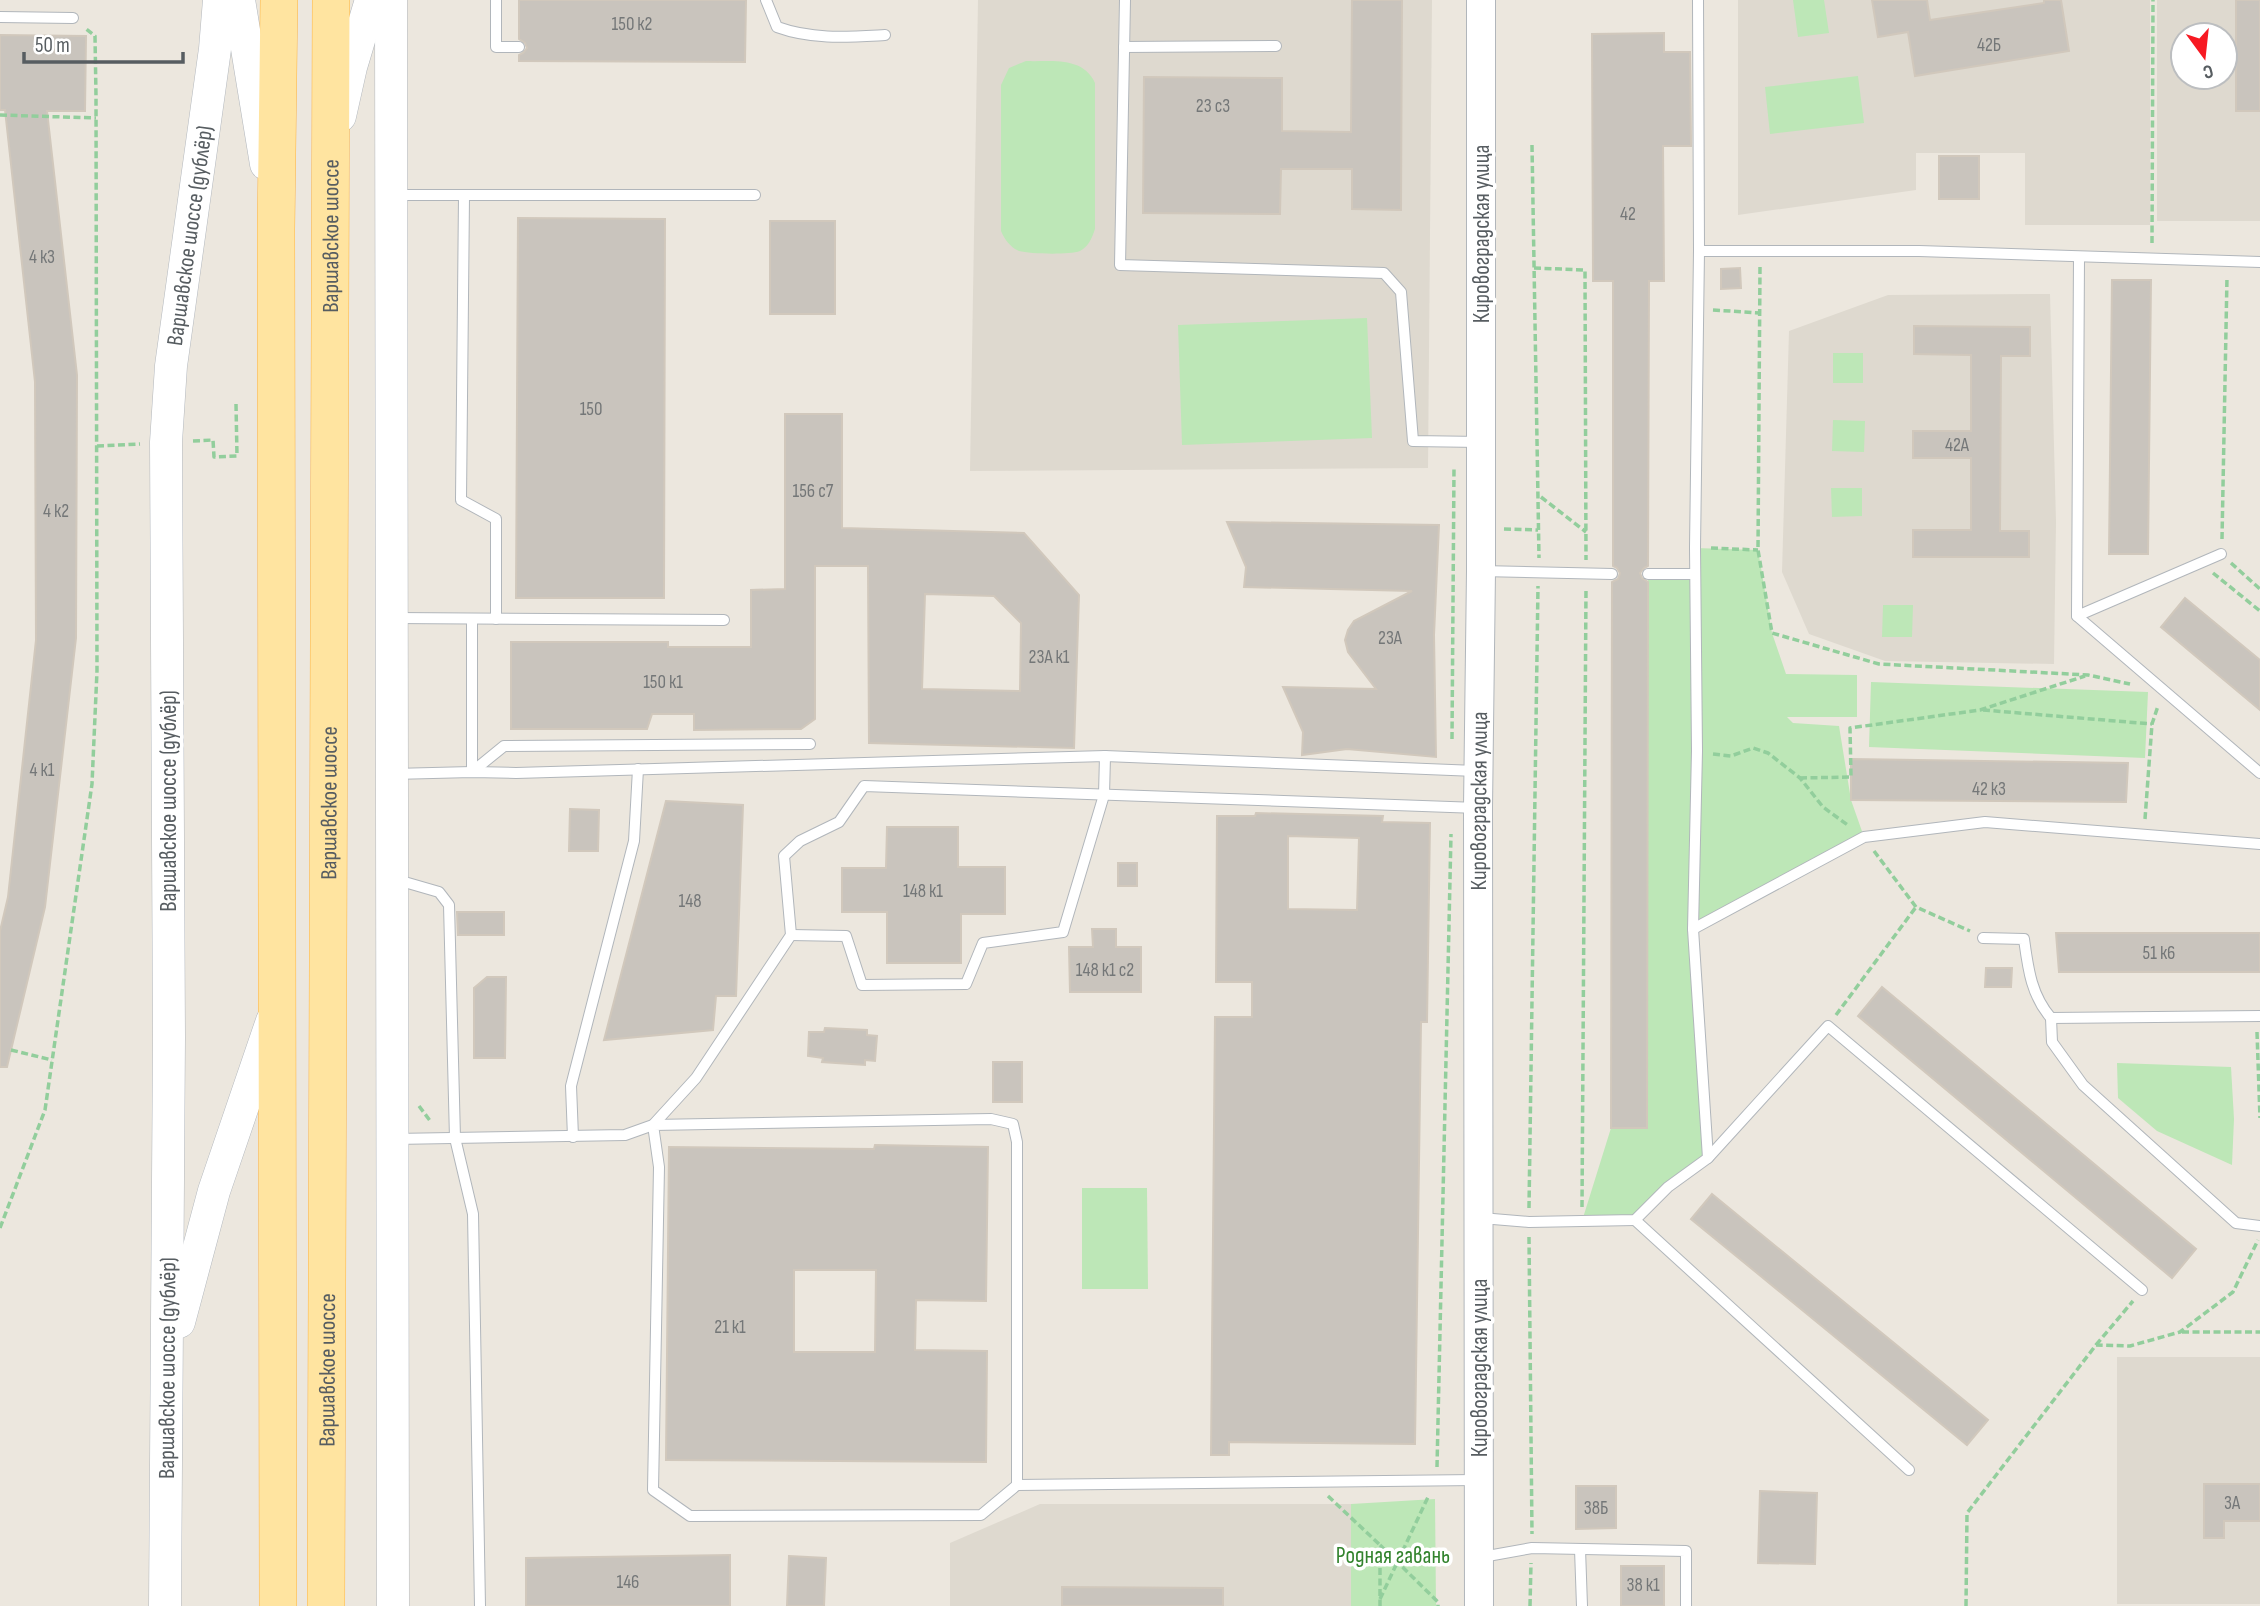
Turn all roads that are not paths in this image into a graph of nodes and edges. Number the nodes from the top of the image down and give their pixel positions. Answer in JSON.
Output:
{"nodes":[{"id":1,"x":219,"y":0,"type":"edge"},
{"id":2,"x":239,"y":0,"type":"edge"},
{"id":3,"x":279,"y":0,"type":"edge"},
{"id":4,"x":331,"y":0,"type":"edge"},
{"id":5,"x":371,"y":0,"type":"edge"},
{"id":6,"x":391,"y":0,"type":"edge"},
{"id":7,"x":496,"y":0,"type":"edge"},
{"id":8,"x":766,"y":0,"type":"edge"},
{"id":9,"x":1125,"y":0,"type":"edge"},
{"id":10,"x":1481,"y":0,"type":"edge"},
{"id":11,"x":1698,"y":0,"type":"edge"},
{"id":12,"x":0,"y":17,"type":"edge"},
{"id":13,"x":73,"y":18,"type":"road end"},
{"id":14,"x":886,"y":35,"type":"dead end"},
{"id":15,"x":1276,"y":46,"type":"dead end"},
{"id":16,"x":519,"y":47,"type":"dead end"},
{"id":17,"x":1124,"y":47,"type":"junction"},
{"id":18,"x":332,"y":148,"type":"junction"},
{"id":19,"x":392,"y":195,"type":"junction"},
{"id":20,"x":755,"y":195,"type":"dead end"},
{"id":21,"x":464,"y":197,"type":"junction"},
{"id":22,"x":276,"y":229,"type":"junction"},
{"id":23,"x":1699,"y":251,"type":"junction"},
{"id":24,"x":2079,"y":257,"type":"junction"},
{"id":25,"x":2260,"y":261,"type":"edge"},
{"id":26,"x":1480,"y":442,"type":"junction"},
{"id":27,"x":2221,"y":554,"type":"road end"},
{"id":28,"x":1481,"y":571,"type":"junction"},
{"id":29,"x":1612,"y":574,"type":"dead end"},
{"id":30,"x":1648,"y":574,"type":"dead end"},
{"id":31,"x":1695,"y":574,"type":"junction"},
{"id":32,"x":2077,"y":617,"type":"junction"},
{"id":33,"x":392,"y":618,"type":"junction"},
{"id":34,"x":496,"y":618,"type":"junction"},
{"id":35,"x":472,"y":619,"type":"junction"},
{"id":36,"x":724,"y":620,"type":"dead end"},
{"id":37,"x":810,"y":744,"type":"dead end"},
{"id":38,"x":1105,"y":756,"type":"junction"},
{"id":39,"x":638,"y":769,"type":"junction"},
{"id":40,"x":1465,"y":771,"type":"junction"},
{"id":41,"x":472,"y":772,"type":"junction"},
{"id":42,"x":2260,"y":773,"type":"edge"},
{"id":43,"x":391,"y":774,"type":"junction"},
{"id":44,"x":1104,"y":795,"type":"junction"},
{"id":45,"x":1465,"y":807,"type":"junction"},
{"id":46,"x":2260,"y":844,"type":"edge"},
{"id":47,"x":394,"y":870,"type":"junction"},
{"id":48,"x":1693,"y":929,"type":"junction"},
{"id":49,"x":790,"y":935,"type":"junction"},
{"id":50,"x":1983,"y":938,"type":"dead end"},
{"id":51,"x":276,"y":1010,"type":"junction"},
{"id":52,"x":2258,"y":1016,"type":"edge"},
{"id":53,"x":2051,"y":1018,"type":"junction"},
{"id":54,"x":653,"y":1125,"type":"junction"},
{"id":55,"x":573,"y":1137,"type":"junction"},
{"id":56,"x":455,"y":1138,"type":"junction"},
{"id":57,"x":394,"y":1139,"type":"junction"},
{"id":58,"x":1708,"y":1158,"type":"junction"},
{"id":59,"x":1478,"y":1218,"type":"junction"},
{"id":60,"x":1635,"y":1220,"type":"junction"},
{"id":61,"x":2260,"y":1226,"type":"edge"},
{"id":62,"x":2142,"y":1290,"type":"road end"},
{"id":63,"x":167,"y":1367,"type":"junction"},
{"id":64,"x":1909,"y":1470,"type":"dead end"},
{"id":65,"x":1480,"y":1480,"type":"junction"},
{"id":66,"x":1017,"y":1485,"type":"junction"},
{"id":67,"x":1580,"y":1549,"type":"junction"},
{"id":68,"x":1479,"y":1557,"type":"junction"},
{"id":69,"x":1480,"y":1605,"type":"edge"},
{"id":70,"x":164,"y":1606,"type":"edge"},
{"id":71,"x":278,"y":1606,"type":"edge"},
{"id":72,"x":326,"y":1606,"type":"edge"},
{"id":73,"x":393,"y":1606,"type":"edge"},
{"id":74,"x":480,"y":1606,"type":"edge"},
{"id":75,"x":1582,"y":1606,"type":"edge"},
{"id":76,"x":1686,"y":1606,"type":"edge"}],
"edges":[{"from":1,"to":63,"type":"main road","name":"Варшавское шоссе (дублёр)"},
{"from":2,"to":22,"type":"main road"},
{"from":3,"to":22,"type":"main road"},
{"from":4,"to":18,"type":"main road","name":"Варшавское шоссе"},
{"from":5,"to":18,"type":"main road"},
{"from":6,"to":19,"type":"main road"},
{"from":7,"to":16,"type":"lane"},
{"from":8,"to":14,"type":"lane"},
{"from":9,"to":17,"type":"lane"},
{"from":10,"to":26,"type":"street","name":"Кировоградская улица"},
{"from":11,"to":23,"type":"lane"},
{"from":12,"to":13,"type":"lane"},
{"from":15,"to":17,"type":"lane"},
{"from":17,"to":26,"type":"lane"},
{"from":18,"to":72,"type":"main road","name":"Варшавское шоссе"},
{"from":19,"to":21,"type":"lane"},
{"from":19,"to":33,"type":"main road"},
{"from":20,"to":21,"type":"lane"},
{"from":21,"to":34,"type":"lane"},
{"from":22,"to":51,"type":"main road"},
{"from":23,"to":24,"type":"lane"},
{"from":23,"to":31,"type":"lane"},
{"from":24,"to":25,"type":"lane"},
{"from":24,"to":32,"type":"lane"},
{"from":26,"to":28,"type":"street","name":"Кировоградская улица"},
{"from":27,"to":32,"type":"lane"},
{"from":28,"to":29,"type":"lane"},
{"from":28,"to":40,"type":"street","name":"Кировоградская улица"},
{"from":30,"to":31,"type":"lane"},
{"from":31,"to":48,"type":"lane"},
{"from":32,"to":42,"type":"lane"},
{"from":33,"to":35,"type":"lane"},
{"from":33,"to":43,"type":"main road"},
{"from":34,"to":35,"type":"lane"},
{"from":34,"to":36,"type":"lane"},
{"from":35,"to":41,"type":"lane"},
{"from":37,"to":41,"type":"lane"},
{"from":38,"to":39,"type":"lane"},
{"from":38,"to":40,"type":"lane"},
{"from":38,"to":44,"type":"lane"},
{"from":39,"to":41,"type":"lane"},
{"from":39,"to":55,"type":"lane"},
{"from":40,"to":45,"type":"street","name":"Кировоградская улица"},
{"from":41,"to":43,"type":"lane"},
{"from":43,"to":47,"type":"main road"},
{"from":44,"to":45,"type":"lane"},
{"from":44,"to":49,"type":"lane"},
{"from":44,"to":49,"type":"lane"},
{"from":45,"to":59,"type":"street","name":"Кировоградская улица"},
{"from":46,"to":48,"type":"lane"},
{"from":47,"to":56,"type":"lane"},
{"from":47,"to":57,"type":"main road"},
{"from":48,"to":58,"type":"lane"},
{"from":49,"to":54,"type":"lane"},
{"from":50,"to":53,"type":"lane"},
{"from":51,"to":63,"type":"main road"},
{"from":51,"to":71,"type":"main road"},
{"from":52,"to":53,"type":"lane"},
{"from":53,"to":61,"type":"lane"},
{"from":54,"to":55,"type":"lane"},
{"from":54,"to":66,"type":"lane"},
{"from":54,"to":66,"type":"lane"},
{"from":55,"to":56,"type":"lane"},
{"from":56,"to":57,"type":"lane"},
{"from":56,"to":74,"type":"lane"},
{"from":57,"to":73,"type":"main road"},
{"from":58,"to":60,"type":"lane"},
{"from":58,"to":62,"type":"lane"},
{"from":59,"to":60,"type":"lane"},
{"from":59,"to":65,"type":"street","name":"Кировоградская улица"},
{"from":60,"to":64,"type":"lane"},
{"from":63,"to":70,"type":"main road","name":"Варшавское шоссе (дублёр)"},
{"from":65,"to":66,"type":"lane"},
{"from":65,"to":68,"type":"street","name":"Кировоградская улица"},
{"from":67,"to":68,"type":"lane"},
{"from":67,"to":75,"type":"lane"},
{"from":67,"to":76,"type":"lane"},
{"from":68,"to":69,"type":"street","name":"Кировоградская улица"}]}
